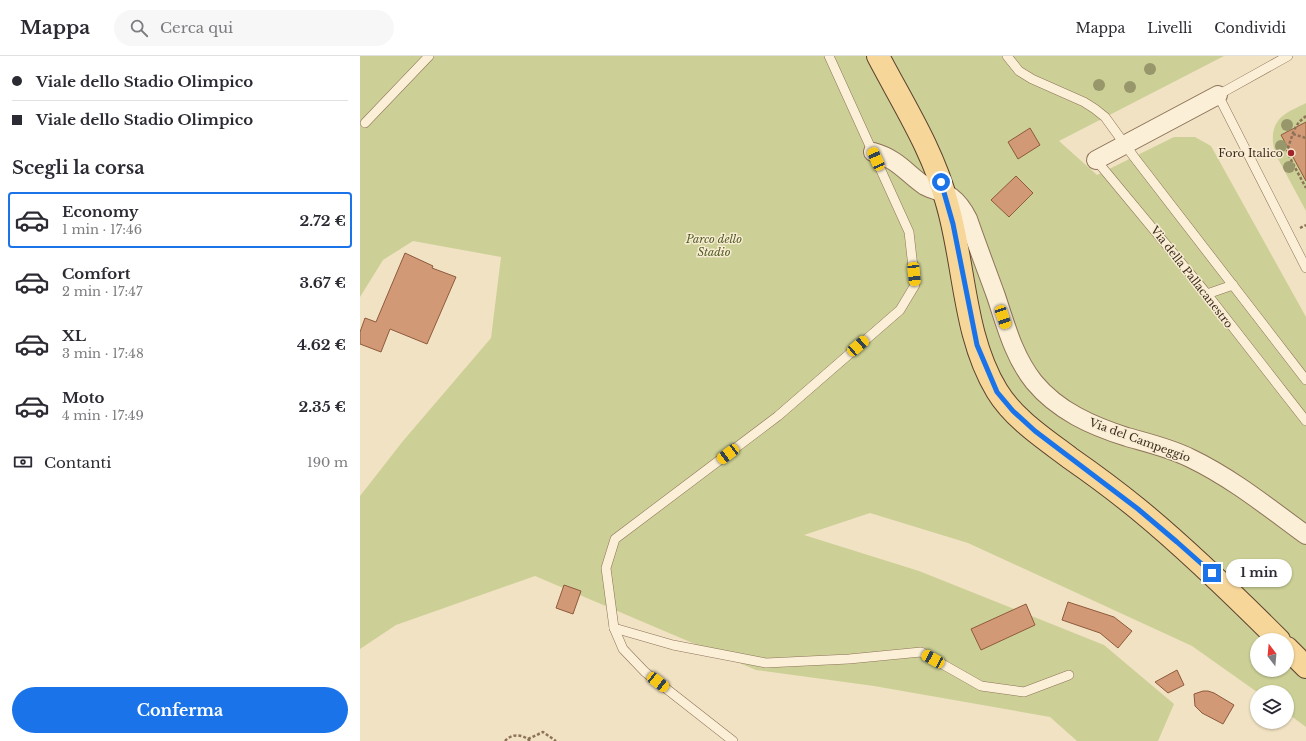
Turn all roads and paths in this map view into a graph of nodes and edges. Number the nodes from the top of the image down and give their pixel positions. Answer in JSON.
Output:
{"nodes":[{"id":1,"x":429,"y":56,"type":"edge"},
{"id":2,"x":830,"y":56,"type":"edge"},
{"id":3,"x":878,"y":56,"type":"edge"},
{"id":4,"x":1007,"y":56,"type":"edge"},
{"id":5,"x":1288,"y":56,"type":"edge"},
{"id":6,"x":1218,"y":95,"type":"junction"},
{"id":7,"x":1306,"y":116,"type":"edge"},
{"id":8,"x":365,"y":122,"type":"dead end"},
{"id":9,"x":1293,"y":134,"type":"junction"},
{"id":10,"x":1306,"y":138,"type":"edge"},
{"id":11,"x":1125,"y":146,"type":"junction"},
{"id":12,"x":873,"y":152,"type":"junction"},
{"id":13,"x":1096,"y":160,"type":"joint"},
{"id":14,"x":1306,"y":187,"type":"edge"},
{"id":15,"x":944,"y":192,"type":"junction"},
{"id":16,"x":1306,"y":268,"type":"edge"},
{"id":17,"x":1233,"y":285,"type":"junction"},
{"id":18,"x":1206,"y":294,"type":"junction"},
{"id":19,"x":1306,"y":380,"type":"edge"},
{"id":20,"x":1306,"y":421,"type":"edge"},
{"id":21,"x":1306,"y":535,"type":"edge"},
{"id":22,"x":614,"y":628,"type":"junction"},
{"id":23,"x":1272,"y":633,"type":"edge"},
{"id":24,"x":1294,"y":655,"type":"edge"},
{"id":25,"x":1306,"y":667,"type":"edge"},
{"id":26,"x":1069,"y":675,"type":"dead end"},
{"id":27,"x":529,"y":740,"type":"edge"},
{"id":28,"x":504,"y":741,"type":"edge"},
{"id":29,"x":556,"y":741,"type":"edge"},
{"id":30,"x":733,"y":741,"type":"edge"}],
"edges":[{"from":1,"to":8,"type":"lane"},
{"from":2,"to":12,"type":"lane"},
{"from":3,"to":15,"type":"main road"},
{"from":4,"to":11,"type":"lane"},
{"from":5,"to":6,"type":"lane"},
{"from":6,"to":11,"type":"street","name":"Via della Pallacanestro"},
{"from":6,"to":16,"type":"lane"},
{"from":7,"to":9,"type":"path"},
{"from":9,"to":10,"type":"path"},
{"from":9,"to":14,"type":"path"},
{"from":11,"to":13,"type":"street","name":"Via della Pallacanestro"},
{"from":11,"to":17,"type":"lane"},
{"from":12,"to":15,"type":"street","name":"Via del Campeggio"},
{"from":12,"to":22,"type":"lane"},
{"from":13,"to":18,"type":"lane","name":"Via della Pallacanestro"},
{"from":15,"to":21,"type":"street","name":"Via del Campeggio"},
{"from":15,"to":23,"type":"main road"},
{"from":17,"to":18,"type":"lane"},
{"from":17,"to":19,"type":"lane"},
{"from":18,"to":20,"type":"lane","name":"Via della Pallacanestro"},
{"from":22,"to":26,"type":"lane"},
{"from":22,"to":30,"type":"lane"},
{"from":24,"to":25,"type":"main road"},
{"from":27,"to":28,"type":"path"},
{"from":27,"to":29,"type":"path"}]}
